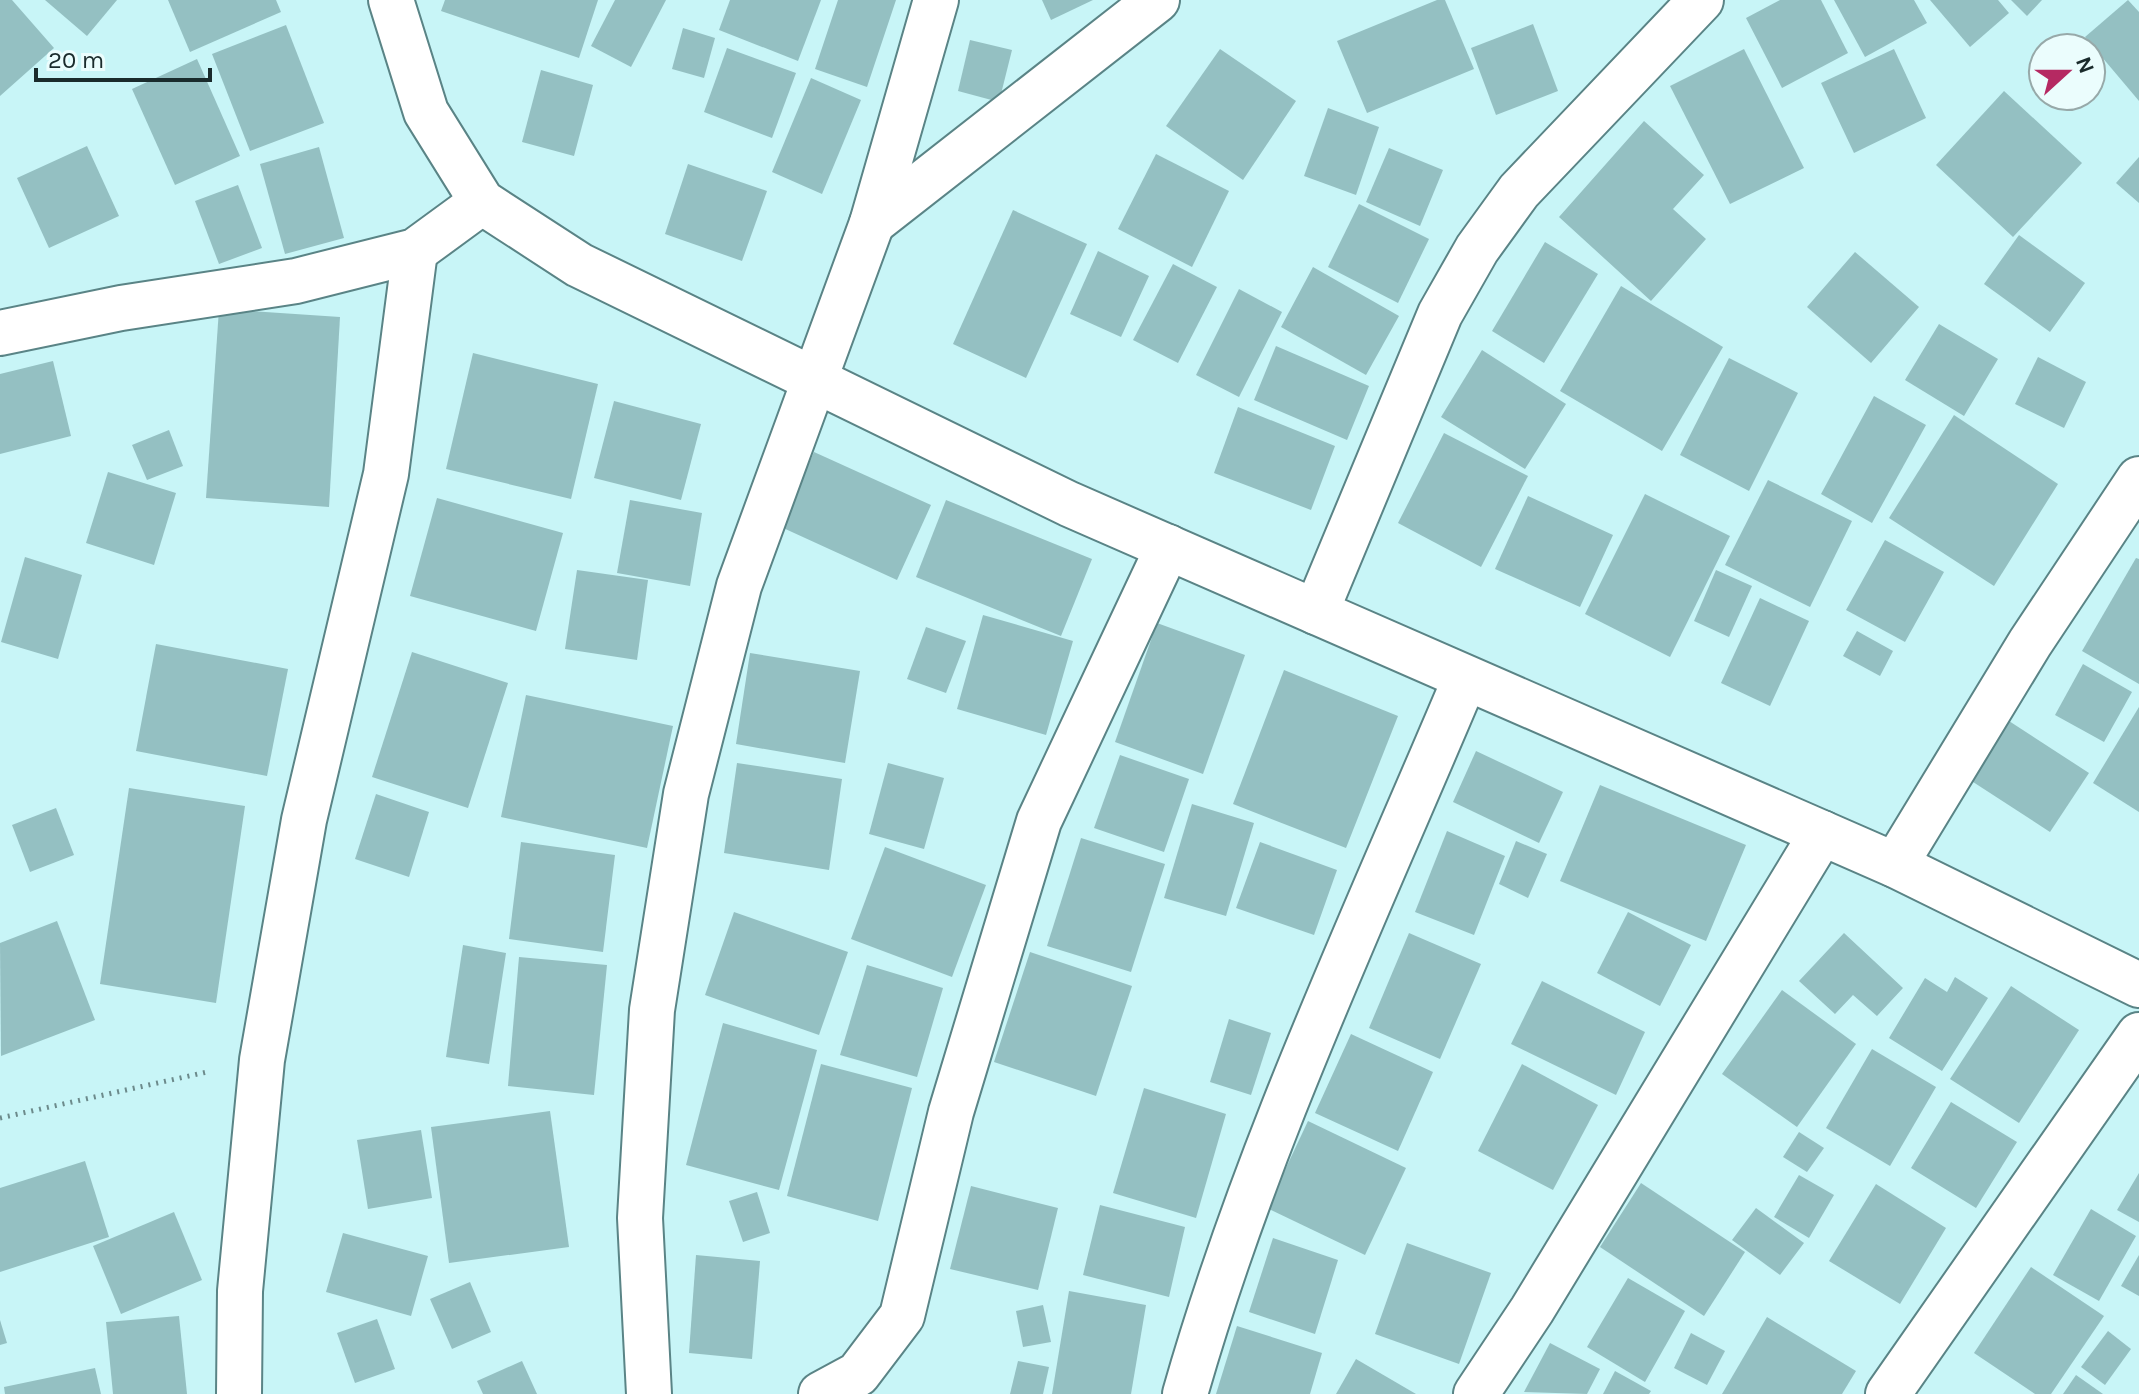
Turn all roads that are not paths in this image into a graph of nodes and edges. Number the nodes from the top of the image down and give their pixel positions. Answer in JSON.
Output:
{"nodes":[{"id":1,"x":391,"y":0,"type":"edge"},
{"id":2,"x":936,"y":0,"type":"edge"},
{"id":3,"x":1157,"y":0,"type":"edge"},
{"id":4,"x":1701,"y":0,"type":"edge"},
{"id":5,"x":482,"y":202,"type":"junction"},
{"id":6,"x":872,"y":223,"type":"junction"},
{"id":7,"x":415,"y":251,"type":"junction"},
{"id":8,"x":0,"y":333,"type":"edge"},
{"id":9,"x":812,"y":381,"type":"junction"},
{"id":10,"x":2139,"y":479,"type":"edge"},
{"id":11,"x":1168,"y":547,"type":"junction"},
{"id":12,"x":1316,"y":612,"type":"junction"},
{"id":13,"x":1465,"y":679,"type":"junction"},
{"id":14,"x":1822,"y":833,"type":"junction"},
{"id":15,"x":1895,"y":865,"type":"junction"},
{"id":16,"x":2139,"y":985,"type":"edge"},
{"id":17,"x":2139,"y":1035,"type":"edge"},
{"id":18,"x":239,"y":1394,"type":"edge"},
{"id":19,"x":649,"y":1394,"type":"edge"},
{"id":20,"x":821,"y":1394,"type":"edge"},
{"id":21,"x":1185,"y":1394,"type":"edge"},
{"id":22,"x":1476,"y":1394,"type":"edge"},
{"id":23,"x":1888,"y":1394,"type":"edge"}],
"edges":[{"from":1,"to":5,"type":"street"},
{"from":2,"to":6,"type":"street"},
{"from":3,"to":6,"type":"street"},
{"from":4,"to":12,"type":"street"},
{"from":5,"to":7,"type":"street"},
{"from":5,"to":9,"type":"street"},
{"from":6,"to":9,"type":"street"},
{"from":7,"to":8,"type":"street"},
{"from":7,"to":18,"type":"street"},
{"from":9,"to":11,"type":"street"},
{"from":9,"to":19,"type":"street"},
{"from":10,"to":15,"type":"street"},
{"from":11,"to":12,"type":"street"},
{"from":11,"to":20,"type":"street"},
{"from":12,"to":13,"type":"street"},
{"from":13,"to":14,"type":"street"},
{"from":13,"to":21,"type":"street"},
{"from":14,"to":15,"type":"street"},
{"from":14,"to":22,"type":"street"},
{"from":15,"to":16,"type":"street"},
{"from":17,"to":23,"type":"street"}]}
